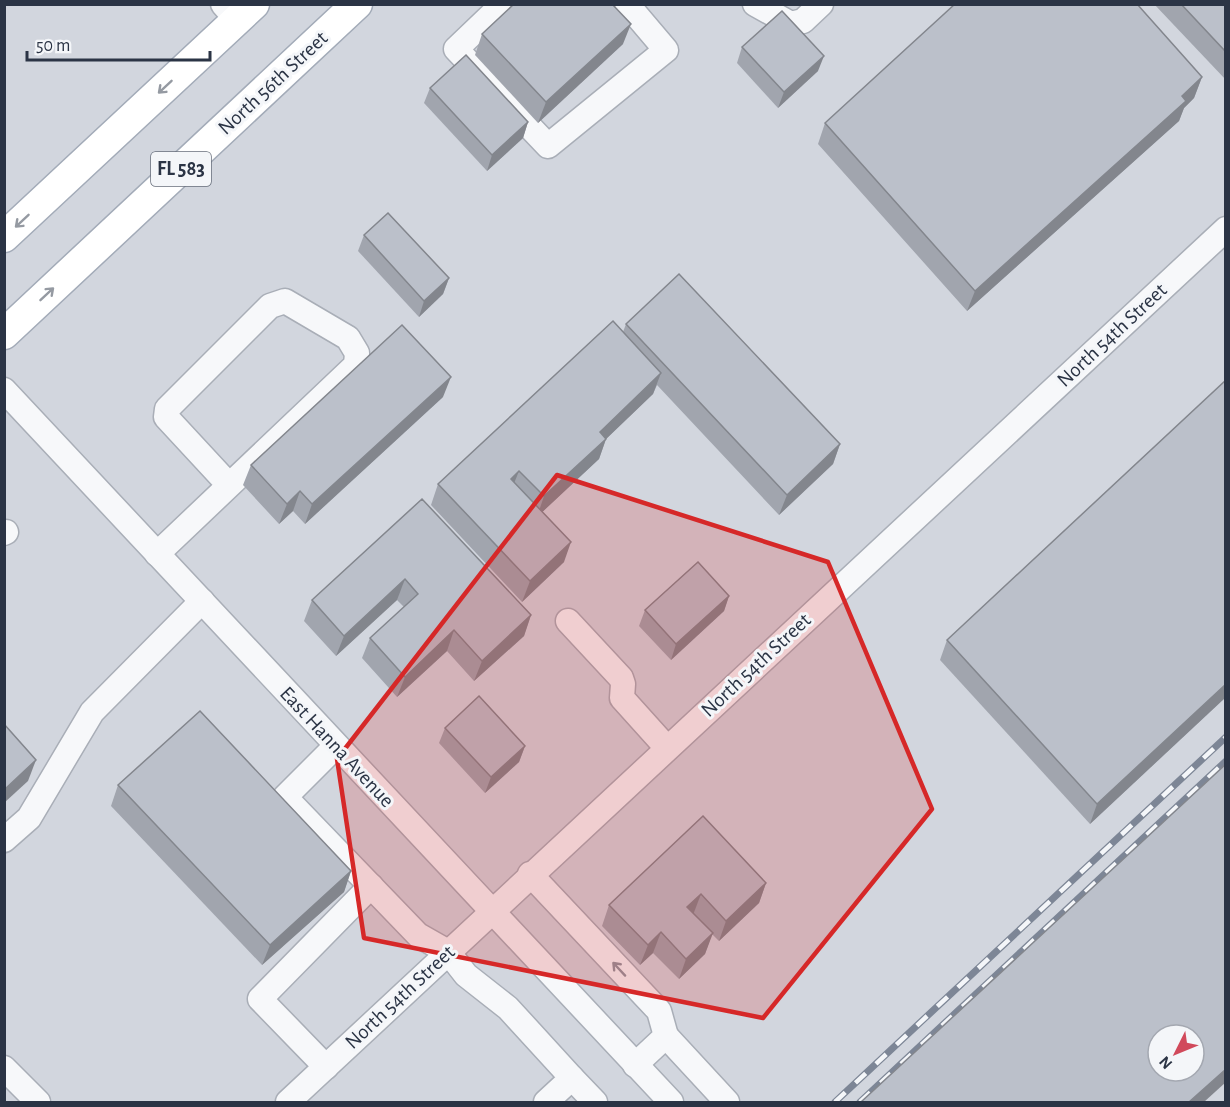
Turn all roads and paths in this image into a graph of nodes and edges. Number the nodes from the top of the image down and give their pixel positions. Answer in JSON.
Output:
{"nodes":[{"id":1,"x":357,"y":4,"type":"edge"},
{"id":2,"x":502,"y":4,"type":"edge"},
{"id":3,"x":627,"y":4,"type":"edge"},
{"id":4,"x":755,"y":4,"type":"edge"},
{"id":5,"x":822,"y":4,"type":"edge"},
{"id":6,"x":238,"y":10,"type":"edge"},
{"id":7,"x":1226,"y":229,"type":"edge"},
{"id":8,"x":4,"y":237,"type":"edge"},
{"id":9,"x":4,"y":334,"type":"edge"},
{"id":10,"x":4,"y":390,"type":"edge"},
{"id":11,"x":230,"y":485,"type":"junction"},
{"id":12,"x":157,"y":554,"type":"junction"},
{"id":13,"x":201,"y":601,"type":"junction"},
{"id":14,"x":568,"y":621,"type":"dead end"},
{"id":15,"x":336,"y":746,"type":"junction"},
{"id":16,"x":667,"y":748,"type":"junction"},
{"id":17,"x":4,"y":840,"type":"edge"},
{"id":18,"x":531,"y":874,"type":"junction"},
{"id":19,"x":371,"y":886,"type":"junction"},
{"id":20,"x":490,"y":912,"type":"junction"},
{"id":21,"x":448,"y":952,"type":"junction"},
{"id":22,"x":666,"y":1036,"type":"junction"},
{"id":23,"x":635,"y":1065,"type":"junction"},
{"id":24,"x":326,"y":1067,"type":"junction"},
{"id":25,"x":4,"y":1068,"type":"edge"},
{"id":26,"x":572,"y":1078,"type":"junction"},
{"id":27,"x":292,"y":1101,"type":"edge"},
{"id":28,"x":38,"y":1102,"type":"edge"},
{"id":29,"x":546,"y":1102,"type":"edge"},
{"id":30,"x":595,"y":1102,"type":"edge"},
{"id":31,"x":671,"y":1102,"type":"edge"},
{"id":32,"x":727,"y":1102,"type":"edge"}],
"edges":[{"from":9,"to":1,"type":"main road","name":"North 56th Street","number":"FL 583","one_way":true},
{"from":2,"to":3,"type":"street"},
{"from":4,"to":5,"type":"street"},
{"from":6,"to":8,"type":"main road","one_way":true},
{"from":7,"to":16,"type":"street","name":"North 54th Street"},
{"from":10,"to":12,"type":"street","name":"East Hanna Avenue"},
{"from":11,"to":11,"type":"street"},
{"from":11,"to":12,"type":"street"},
{"from":12,"to":13,"type":"street","name":"East Hanna Avenue"},
{"from":13,"to":15,"type":"street","name":"East Hanna Avenue"},
{"from":13,"to":17,"type":"street"},
{"from":14,"to":16,"type":"street"},
{"from":15,"to":19,"type":"street"},
{"from":15,"to":20,"type":"street","name":"East Hanna Avenue"},
{"from":16,"to":18,"type":"street","name":"North 54th Street"},
{"from":18,"to":20,"type":"street","name":"North 54th Street"},
{"from":22,"to":18,"type":"street","one_way":true},
{"from":19,"to":21,"type":"street"},
{"from":19,"to":24,"type":"street"},
{"from":20,"to":21,"type":"street","name":"North 54th Street"},
{"from":20,"to":23,"type":"street","name":"East Hanna Avenue"},
{"from":21,"to":24,"type":"street","name":"North 54th Street"},
{"from":21,"to":26,"type":"street"},
{"from":22,"to":23,"type":"street"},
{"from":22,"to":32,"type":"street"},
{"from":23,"to":31,"type":"street","name":"East Hanna Avenue"},
{"from":24,"to":27,"type":"street","name":"North 54th Street"},
{"from":25,"to":28,"type":"street"},
{"from":26,"to":29,"type":"street"},
{"from":26,"to":30,"type":"street"}]}
